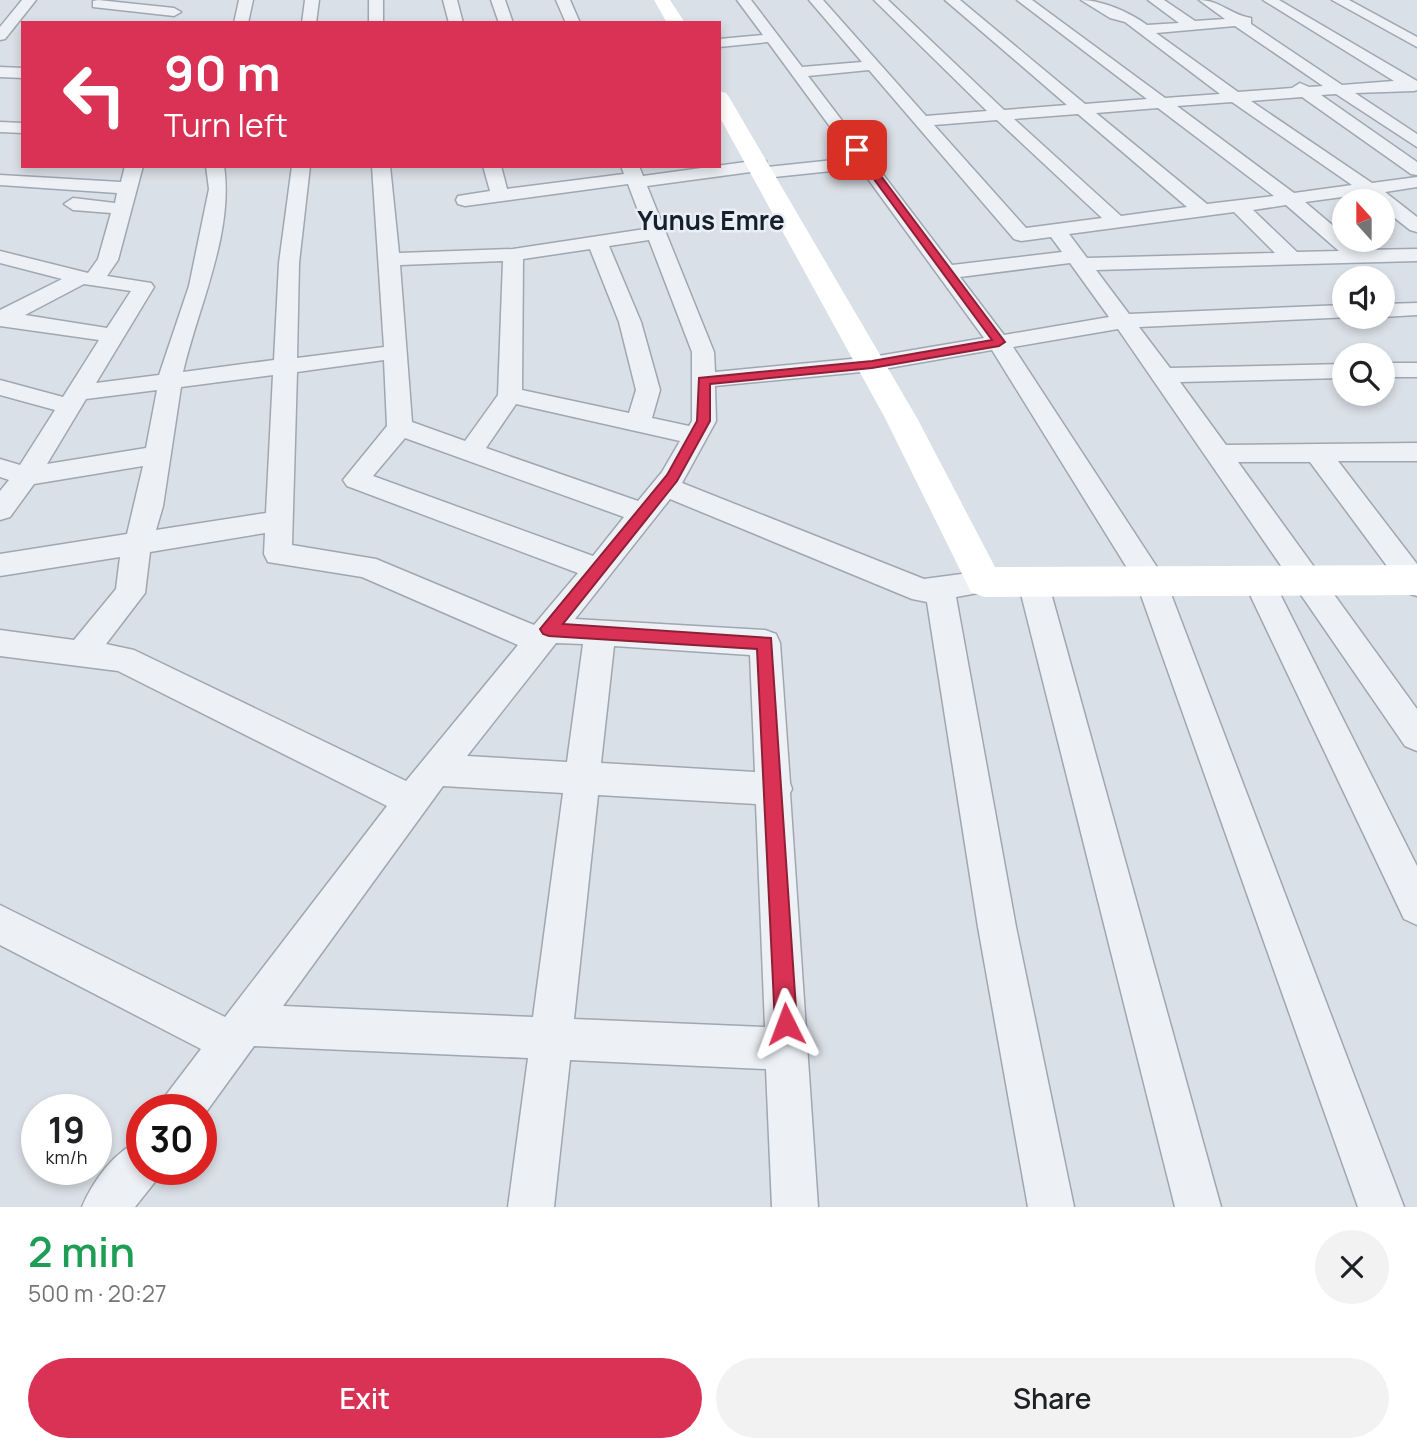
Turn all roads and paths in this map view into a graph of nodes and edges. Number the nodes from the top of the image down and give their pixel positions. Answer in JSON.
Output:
{"nodes":[{"id":1,"x":29,"y":0,"type":"edge"},
{"id":2,"x":246,"y":0,"type":"edge"},
{"id":3,"x":312,"y":0,"type":"edge"},
{"id":4,"x":376,"y":0,"type":"edge"},
{"id":5,"x":450,"y":0,"type":"edge"},
{"id":6,"x":498,"y":0,"type":"edge"},
{"id":7,"x":563,"y":0,"type":"edge"},
{"id":8,"x":662,"y":0,"type":"edge"},
{"id":9,"x":744,"y":0,"type":"edge"},
{"id":10,"x":816,"y":0,"type":"edge"},
{"id":11,"x":881,"y":0,"type":"edge"},
{"id":12,"x":952,"y":0,"type":"edge"},
{"id":13,"x":1024,"y":0,"type":"edge"},
{"id":14,"x":1088,"y":0,"type":"edge"},
{"id":15,"x":1155,"y":0,"type":"edge"},
{"id":16,"x":1206,"y":0,"type":"edge"},
{"id":17,"x":1270,"y":0,"type":"edge"},
{"id":18,"x":1339,"y":0,"type":"edge"},
{"id":19,"x":97,"y":6,"type":"edge"},
{"id":20,"x":175,"y":12,"type":"edge"},
{"id":21,"x":1299,"y":18,"type":"junction"},
{"id":22,"x":241,"y":21,"type":"edge"},
{"id":23,"x":309,"y":21,"type":"edge"},
{"id":24,"x":376,"y":21,"type":"edge"},
{"id":25,"x":455,"y":21,"type":"edge"},
{"id":26,"x":505,"y":21,"type":"edge"},
{"id":27,"x":572,"y":21,"type":"edge"},
{"id":28,"x":675,"y":21,"type":"edge"},
{"id":29,"x":1405,"y":21,"type":"dead end"},
{"id":30,"x":1238,"y":22,"type":"junction"},
{"id":31,"x":1380,"y":23,"type":"junction"},
{"id":32,"x":1212,"y":24,"type":"junction"},
{"id":33,"x":1193,"y":26,"type":"junction"},
{"id":34,"x":760,"y":28,"type":"junction"},
{"id":35,"x":1142,"y":30,"type":"junction"},
{"id":36,"x":0,"y":36,"type":"edge"},
{"id":37,"x":1232,"y":39,"type":"dead end"},
{"id":38,"x":721,"y":42,"type":"edge"},
{"id":39,"x":1417,"y":43,"type":"edge"},
{"id":40,"x":874,"y":65,"type":"junction"},
{"id":41,"x":0,"y":72,"type":"edge"},
{"id":42,"x":798,"y":72,"type":"junction"},
{"id":43,"x":21,"y":73,"type":"edge"},
{"id":44,"x":1284,"y":77,"type":"dead end"},
{"id":45,"x":1414,"y":86,"type":"edge"},
{"id":46,"x":1339,"y":89,"type":"junction"},
{"id":47,"x":1305,"y":92,"type":"junction"},
{"id":48,"x":1237,"y":98,"type":"junction"},
{"id":49,"x":721,"y":100,"type":"edge"},
{"id":50,"x":1161,"y":102,"type":"junction"},
{"id":51,"x":1079,"y":108,"type":"junction"},
{"id":52,"x":999,"y":114,"type":"junction"},
{"id":53,"x":921,"y":121,"type":"junction"},
{"id":54,"x":0,"y":127,"type":"edge"},
{"id":55,"x":21,"y":128,"type":"edge"},
{"id":56,"x":1417,"y":142,"type":"edge"},
{"id":57,"x":866,"y":162,"type":"junction"},
{"id":58,"x":133,"y":168,"type":"edge"},
{"id":59,"x":215,"y":168,"type":"edge"},
{"id":60,"x":301,"y":168,"type":"edge"},
{"id":61,"x":381,"y":168,"type":"edge"},
{"id":62,"x":493,"y":168,"type":"edge"},
{"id":63,"x":762,"y":169,"type":"junction"},
{"id":64,"x":1417,"y":170,"type":"edge"},
{"id":65,"x":634,"y":175,"type":"edge"},
{"id":66,"x":0,"y":180,"type":"edge"},
{"id":67,"x":1417,"y":182,"type":"edge"},
{"id":68,"x":128,"y":188,"type":"junction"},
{"id":69,"x":1371,"y":188,"type":"junction"},
{"id":70,"x":500,"y":195,"type":"junction"},
{"id":71,"x":0,"y":196,"type":"edge"},
{"id":72,"x":1290,"y":199,"type":"junction"},
{"id":73,"x":465,"y":200,"type":"dead end"},
{"id":74,"x":1238,"y":206,"type":"junction"},
{"id":75,"x":123,"y":209,"type":"junction"},
{"id":76,"x":1203,"y":211,"type":"junction"},
{"id":77,"x":1117,"y":222,"type":"junction"},
{"id":78,"x":1417,"y":226,"type":"edge"},
{"id":79,"x":1056,"y":230,"type":"junction"},
{"id":80,"x":656,"y":233,"type":"junction"},
{"id":81,"x":597,"y":242,"type":"junction"},
{"id":82,"x":513,"y":255,"type":"junction"},
{"id":83,"x":1417,"y":256,"type":"edge"},
{"id":84,"x":0,"y":257,"type":"edge"},
{"id":85,"x":1358,"y":257,"type":"junction"},
{"id":86,"x":1293,"y":258,"type":"junction"},
{"id":87,"x":390,"y":259,"type":"junction"},
{"id":88,"x":1078,"y":260,"type":"junction"},
{"id":89,"x":947,"y":272,"type":"junction"},
{"id":90,"x":87,"y":279,"type":"junction"},
{"id":91,"x":1417,"y":309,"type":"edge"},
{"id":92,"x":1395,"y":310,"type":"edge"},
{"id":93,"x":1332,"y":312,"type":"edge"},
{"id":94,"x":1,"y":318,"type":"edge"},
{"id":95,"x":1124,"y":321,"type":"junction"},
{"id":96,"x":114,"y":336,"type":"junction"},
{"id":97,"x":999,"y":342,"type":"junction"},
{"id":98,"x":395,"y":352,"type":"junction"},
{"id":99,"x":872,"y":365,"type":"junction"},
{"id":100,"x":285,"y":368,"type":"junction"},
{"id":101,"x":1395,"y":370,"type":"edge"},
{"id":102,"x":1417,"y":370,"type":"edge"},
{"id":103,"x":1332,"y":371,"type":"edge"},
{"id":104,"x":1163,"y":375,"type":"junction"},
{"id":105,"x":170,"y":380,"type":"junction"},
{"id":106,"x":704,"y":380,"type":"junction"},
{"id":107,"x":0,"y":387,"type":"edge"},
{"id":108,"x":510,"y":395,"type":"junction"},
{"id":109,"x":72,"y":400,"type":"junction"},
{"id":110,"x":638,"y":423,"type":"junction"},
{"id":111,"x":400,"y":427,"type":"junction"},
{"id":112,"x":696,"y":436,"type":"junction"},
{"id":113,"x":471,"y":452,"type":"junction"},
{"id":114,"x":1417,"y":452,"type":"edge"},
{"id":115,"x":1219,"y":454,"type":"junction"},
{"id":116,"x":1318,"y":454,"type":"junction"},
{"id":117,"x":157,"y":455,"type":"junction"},
{"id":118,"x":0,"y":468,"type":"edge"},
{"id":119,"x":26,"y":476,"type":"junction"},
{"id":120,"x":665,"y":486,"type":"junction"},
{"id":121,"x":0,"y":510,"type":"edge"},
{"id":122,"x":644,"y":514,"type":"junction"},
{"id":123,"x":279,"y":521,"type":"junction"},
{"id":124,"x":138,"y":544,"type":"junction"},
{"id":125,"x":0,"y":565,"type":"edge"},
{"id":126,"x":598,"y":569,"type":"junction"},
{"id":127,"x":1309,"y":579,"type":"junction"},
{"id":128,"x":1258,"y":580,"type":"junction"},
{"id":129,"x":1151,"y":581,"type":"junction"},
{"id":130,"x":984,"y":582,"type":"junction"},
{"id":131,"x":1033,"y":582,"type":"junction"},
{"id":132,"x":1416,"y":582,"type":"edge"},
{"id":133,"x":940,"y":589,"type":"junction"},
{"id":134,"x":600,"y":633,"type":"junction"},
{"id":135,"x":544,"y":635,"type":"junction"},
{"id":136,"x":2,"y":646,"type":"edge"},
{"id":137,"x":81,"y":653,"type":"junction"},
{"id":138,"x":1417,"y":736,"type":"edge"},
{"id":139,"x":435,"y":770,"type":"junction"},
{"id":140,"x":580,"y":779,"type":"junction"},
{"id":141,"x":775,"y":789,"type":"junction"},
{"id":142,"x":412,"y":801,"type":"junction"},
{"id":143,"x":1417,"y":906,"type":"edge"},
{"id":144,"x":0,"y":924,"type":"edge"},
{"id":145,"x":238,"y":1034,"type":"junction"},
{"id":146,"x":551,"y":1037,"type":"junction"},
{"id":147,"x":787,"y":1049,"type":"junction"},
{"id":148,"x":193,"y":1094,"type":"edge"},
{"id":149,"x":126,"y":1181,"type":"edge"},
{"id":150,"x":105,"y":1207,"type":"edge"},
{"id":151,"x":531,"y":1207,"type":"edge"},
{"id":152,"x":795,"y":1207,"type":"edge"},
{"id":153,"x":1051,"y":1207,"type":"edge"},
{"id":154,"x":1198,"y":1207,"type":"edge"},
{"id":155,"x":1381,"y":1207,"type":"edge"}],
"edges":[{"from":1,"to":36,"type":"street"},
{"from":2,"to":22,"type":"street"},
{"from":3,"to":23,"type":"street"},
{"from":4,"to":24,"type":"street"},
{"from":5,"to":25,"type":"street"},
{"from":6,"to":26,"type":"street"},
{"from":7,"to":27,"type":"street"},
{"from":8,"to":28,"type":"main road"},
{"from":9,"to":34,"type":"street"},
{"from":10,"to":40,"type":"street"},
{"from":11,"to":52,"type":"street"},
{"from":12,"to":51,"type":"street"},
{"from":13,"to":50,"type":"street"},
{"from":14,"to":35,"type":"street"},
{"from":15,"to":33,"type":"street"},
{"from":16,"to":30,"type":"street"},
{"from":17,"to":21,"type":"street"},
{"from":18,"to":31,"type":"street"},
{"from":19,"to":20,"type":"street"},
{"from":21,"to":30,"type":"street"},
{"from":21,"to":45,"type":"street"},
{"from":29,"to":31,"type":"street"},
{"from":30,"to":32,"type":"street"},
{"from":30,"to":46,"type":"street"},
{"from":31,"to":39,"type":"street"},
{"from":32,"to":33,"type":"street"},
{"from":32,"to":37,"type":"street"},
{"from":33,"to":35,"type":"street"},
{"from":34,"to":38,"type":"street"},
{"from":34,"to":42,"type":"street"},
{"from":35,"to":48,"type":"street"},
{"from":40,"to":42,"type":"street"},
{"from":40,"to":53,"type":"street"},
{"from":41,"to":43,"type":"street"},
{"from":42,"to":57,"type":"street"},
{"from":44,"to":47,"type":"street"},
{"from":45,"to":46,"type":"street"},
{"from":46,"to":47,"type":"street"},
{"from":46,"to":56,"type":"street"},
{"from":47,"to":48,"type":"street"},
{"from":47,"to":64,"type":"street"},
{"from":48,"to":50,"type":"street"},
{"from":48,"to":69,"type":"street"},
{"from":49,"to":63,"type":"main road"},
{"from":50,"to":51,"type":"street"},
{"from":50,"to":72,"type":"street"},
{"from":51,"to":52,"type":"street"},
{"from":51,"to":76,"type":"street"},
{"from":52,"to":53,"type":"street"},
{"from":52,"to":77,"type":"street"},
{"from":53,"to":79,"type":"street"},
{"from":54,"to":55,"type":"street"},
{"from":57,"to":63,"type":"street"},
{"from":57,"to":89,"type":"street"},
{"from":58,"to":68,"type":"street"},
{"from":59,"to":105,"type":"street"},
{"from":60,"to":100,"type":"street"},
{"from":61,"to":87,"type":"street"},
{"from":62,"to":70,"type":"street"},
{"from":63,"to":65,"type":"street"},
{"from":63,"to":99,"type":"main road"},
{"from":65,"to":70,"type":"street"},
{"from":65,"to":80,"type":"street"},
{"from":66,"to":68,"type":"street"},
{"from":67,"to":69,"type":"street"},
{"from":68,"to":75,"type":"street"},
{"from":69,"to":72,"type":"street"},
{"from":69,"to":78,"type":"street"},
{"from":70,"to":73,"type":"street"},
{"from":71,"to":75,"type":"street"},
{"from":72,"to":74,"type":"street"},
{"from":72,"to":85,"type":"street"},
{"from":74,"to":76,"type":"street"},
{"from":74,"to":86,"type":"street"},
{"from":75,"to":90,"type":"street"},
{"from":76,"to":77,"type":"street"},
{"from":77,"to":79,"type":"street"},
{"from":79,"to":88,"type":"street"},
{"from":80,"to":81,"type":"street"},
{"from":80,"to":106,"type":"street"},
{"from":81,"to":82,"type":"street"},
{"from":81,"to":110,"type":"street"},
{"from":82,"to":87,"type":"street"},
{"from":82,"to":108,"type":"street"},
{"from":83,"to":85,"type":"street"},
{"from":84,"to":90,"type":"street"},
{"from":85,"to":86,"type":"street"},
{"from":86,"to":88,"type":"street"},
{"from":87,"to":98,"type":"street"},
{"from":88,"to":89,"type":"street"},
{"from":88,"to":95,"type":"street"},
{"from":89,"to":97,"type":"street"},
{"from":90,"to":94,"type":"street"},
{"from":90,"to":96,"type":"street"},
{"from":91,"to":92,"type":"street"},
{"from":93,"to":95,"type":"street"},
{"from":94,"to":96,"type":"street"},
{"from":95,"to":97,"type":"street"},
{"from":95,"to":104,"type":"street"},
{"from":96,"to":109,"type":"street"},
{"from":97,"to":99,"type":"street"},
{"from":97,"to":129,"type":"street"},
{"from":98,"to":100,"type":"street"},
{"from":98,"to":111,"type":"street"},
{"from":99,"to":106,"type":"street"},
{"from":99,"to":130,"type":"main road"},
{"from":100,"to":105,"type":"street"},
{"from":100,"to":123,"type":"street"},
{"from":101,"to":102,"type":"street"},
{"from":103,"to":104,"type":"street"},
{"from":104,"to":115,"type":"street"},
{"from":105,"to":109,"type":"street"},
{"from":105,"to":117,"type":"street"},
{"from":106,"to":112,"type":"street"},
{"from":107,"to":109,"type":"street"},
{"from":108,"to":110,"type":"street"},
{"from":108,"to":113,"type":"street"},
{"from":109,"to":119,"type":"street"},
{"from":110,"to":112,"type":"street"},
{"from":111,"to":113,"type":"street"},
{"from":111,"to":126,"type":"street"},
{"from":112,"to":120,"type":"street"},
{"from":113,"to":122,"type":"street"},
{"from":114,"to":116,"type":"street"},
{"from":115,"to":116,"type":"street"},
{"from":115,"to":127,"type":"street"},
{"from":116,"to":132,"type":"street"},
{"from":117,"to":119,"type":"street"},
{"from":117,"to":124,"type":"street"},
{"from":118,"to":119,"type":"street"},
{"from":119,"to":121,"type":"street"},
{"from":120,"to":122,"type":"street"},
{"from":120,"to":133,"type":"street"},
{"from":122,"to":126,"type":"street"},
{"from":123,"to":124,"type":"street"},
{"from":123,"to":135,"type":"street"},
{"from":124,"to":125,"type":"street"},
{"from":124,"to":137,"type":"street"},
{"from":126,"to":135,"type":"street"},
{"from":127,"to":128,"type":"main road"},
{"from":127,"to":132,"type":"main road"},
{"from":127,"to":138,"type":"street"},
{"from":128,"to":129,"type":"main road"},
{"from":128,"to":143,"type":"street"},
{"from":129,"to":131,"type":"main road"},
{"from":129,"to":155,"type":"street"},
{"from":130,"to":131,"type":"main road"},
{"from":130,"to":133,"type":"street"},
{"from":131,"to":154,"type":"street"},
{"from":133,"to":153,"type":"street"},
{"from":134,"to":135,"type":"street"},
{"from":134,"to":140,"type":"street"},
{"from":134,"to":141,"type":"street"},
{"from":135,"to":139,"type":"street"},
{"from":136,"to":137,"type":"street"},
{"from":137,"to":142,"type":"street"},
{"from":139,"to":140,"type":"street"},
{"from":139,"to":142,"type":"street"},
{"from":140,"to":141,"type":"street"},
{"from":140,"to":146,"type":"street"},
{"from":141,"to":147,"type":"street"},
{"from":142,"to":145,"type":"street"},
{"from":144,"to":145,"type":"street"},
{"from":145,"to":146,"type":"street"},
{"from":145,"to":148,"type":"street"},
{"from":146,"to":147,"type":"street"},
{"from":146,"to":151,"type":"street"},
{"from":147,"to":152,"type":"street"},
{"from":149,"to":150,"type":"street"}]}
